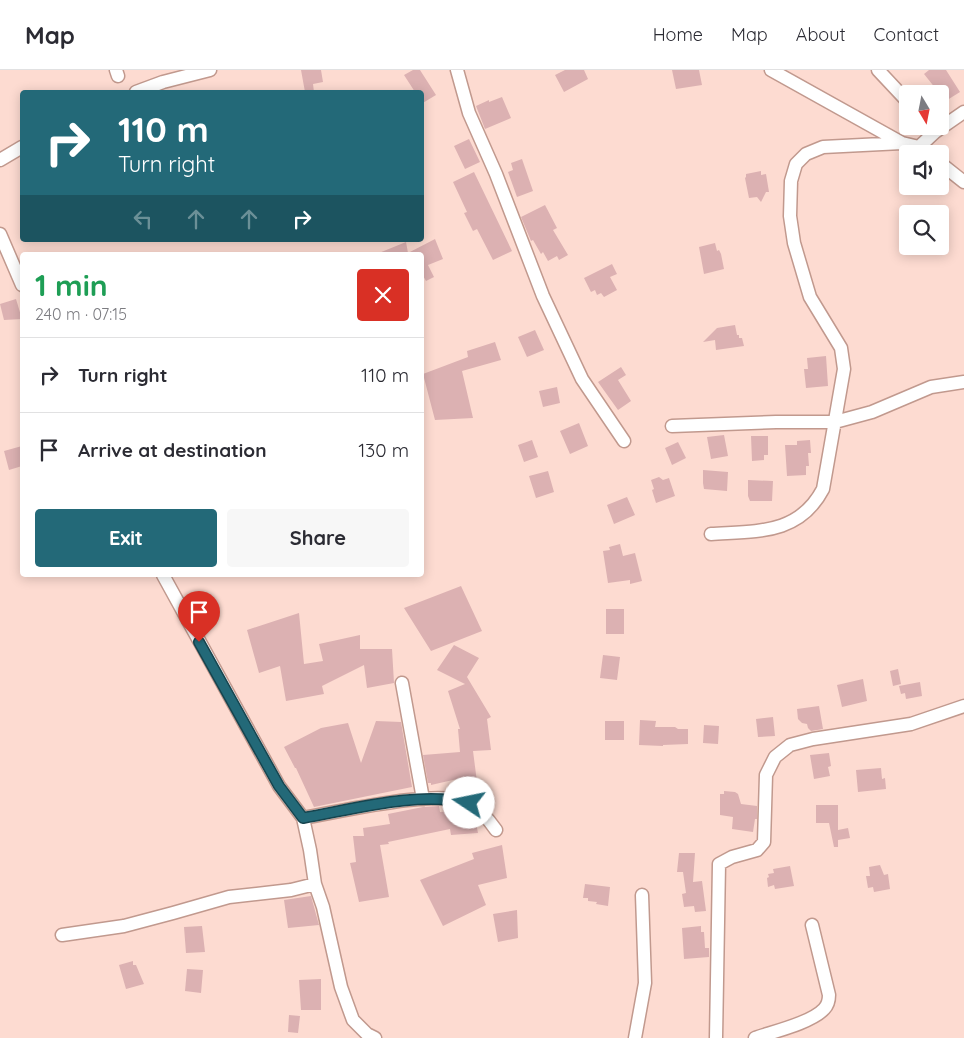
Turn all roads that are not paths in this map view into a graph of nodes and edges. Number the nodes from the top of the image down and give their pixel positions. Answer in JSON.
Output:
{"nodes":[{"id":1,"x":210,"y":70,"type":"edge"},
{"id":2,"x":457,"y":70,"type":"edge"},
{"id":3,"x":771,"y":70,"type":"edge"},
{"id":4,"x":878,"y":70,"type":"edge"},
{"id":5,"x":141,"y":90,"type":"edge"},
{"id":6,"x":899,"y":92,"type":"edge"},
{"id":7,"x":964,"y":112,"type":"edge"},
{"id":8,"x":949,"y":120,"type":"edge"},
{"id":9,"x":902,"y":143,"type":"junction"},
{"id":10,"x":908,"y":145,"type":"edge"},
{"id":11,"x":20,"y":148,"type":"edge"},
{"id":12,"x":0,"y":160,"type":"edge"},
{"id":13,"x":949,"y":171,"type":"edge"},
{"id":14,"x":964,"y":182,"type":"edge"},
{"id":15,"x":0,"y":234,"type":"edge"},
{"id":16,"x":20,"y":280,"type":"edge"},
{"id":17,"x":964,"y":382,"type":"edge"},
{"id":18,"x":835,"y":422,"type":"junction"},
{"id":19,"x":672,"y":426,"type":"dead end"},
{"id":20,"x":624,"y":441,"type":"dead end"},
{"id":21,"x":711,"y":534,"type":"dead end"},
{"id":22,"x":164,"y":577,"type":"edge"},
{"id":23,"x":402,"y":683,"type":"dead end"},
{"id":24,"x":964,"y":706,"type":"edge"},
{"id":25,"x":423,"y":799,"type":"junction"},
{"id":26,"x":303,"y":818,"type":"junction"},
{"id":27,"x":496,"y":830,"type":"dead end"},
{"id":28,"x":315,"y":884,"type":"junction"},
{"id":29,"x":642,"y":895,"type":"dead end"},
{"id":30,"x":812,"y":925,"type":"dead end"},
{"id":31,"x":62,"y":935,"type":"dead end"},
{"id":32,"x":375,"y":1038,"type":"edge"},
{"id":33,"x":635,"y":1038,"type":"edge"},
{"id":34,"x":716,"y":1038,"type":"edge"},
{"id":35,"x":755,"y":1038,"type":"edge"}],
"edges":[{"from":1,"to":5,"type":"street"},
{"from":2,"to":20,"type":"street"},
{"from":3,"to":9,"type":"street"},
{"from":4,"to":6,"type":"street"},
{"from":7,"to":8,"type":"street"},
{"from":9,"to":10,"type":"street"},
{"from":9,"to":18,"type":"street"},
{"from":11,"to":12,"type":"street"},
{"from":13,"to":14,"type":"street"},
{"from":15,"to":16,"type":"street"},
{"from":17,"to":18,"type":"street"},
{"from":18,"to":19,"type":"street"},
{"from":18,"to":21,"type":"street"},
{"from":22,"to":26,"type":"street"},
{"from":23,"to":25,"type":"street"},
{"from":24,"to":34,"type":"street"},
{"from":25,"to":26,"type":"street"},
{"from":25,"to":27,"type":"street"},
{"from":26,"to":28,"type":"street"},
{"from":28,"to":31,"type":"street"},
{"from":28,"to":32,"type":"street"},
{"from":29,"to":33,"type":"street"},
{"from":30,"to":35,"type":"street"}]}
